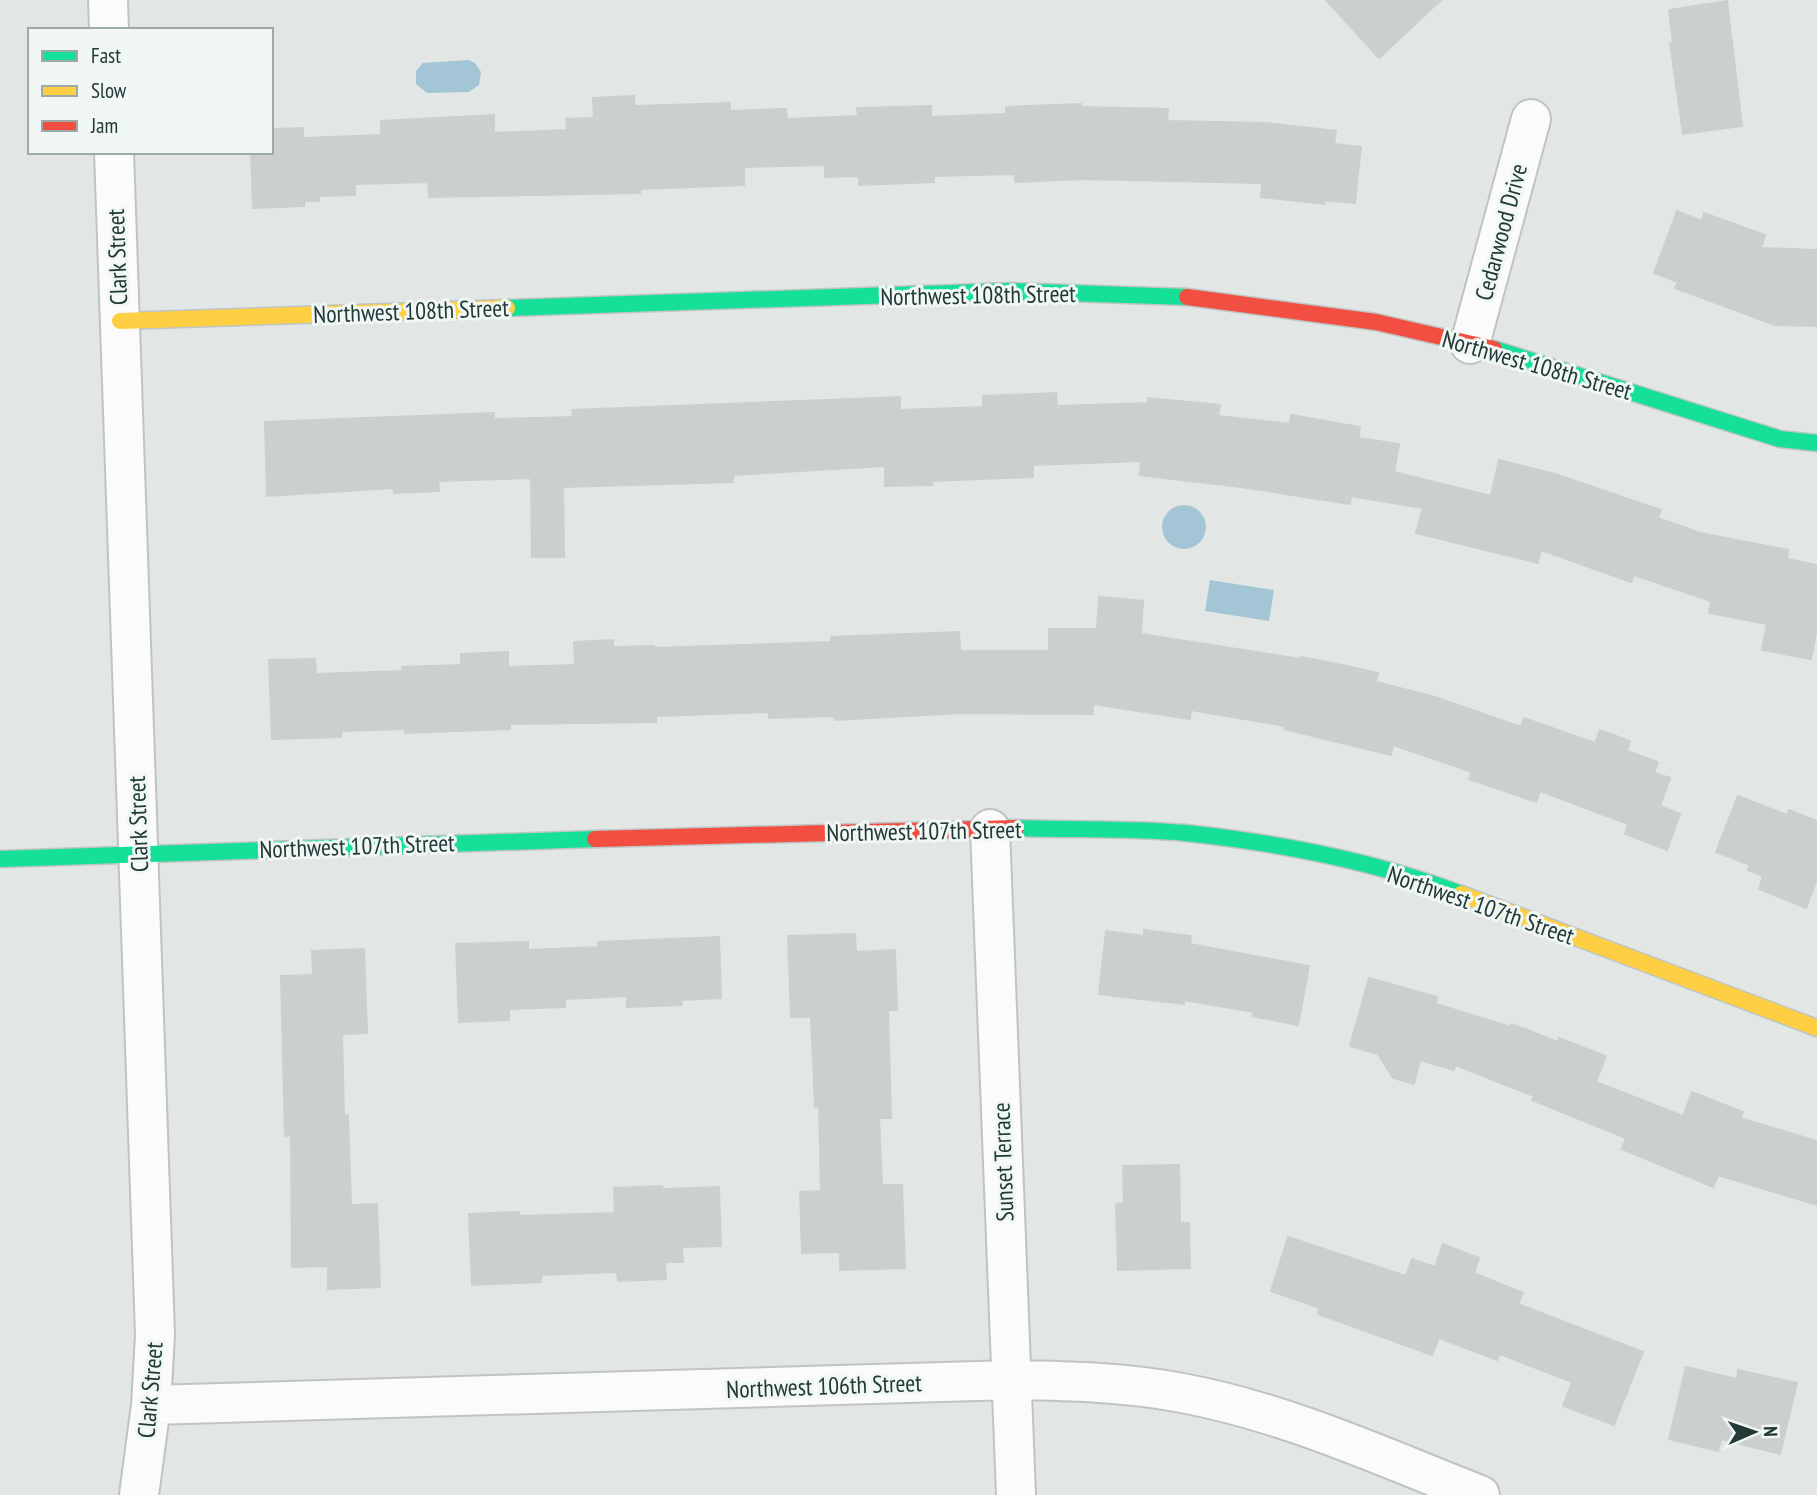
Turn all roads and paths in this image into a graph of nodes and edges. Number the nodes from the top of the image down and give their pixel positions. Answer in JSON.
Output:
{"nodes":[{"id":1,"x":108,"y":0,"type":"edge"},
{"id":2,"x":109,"y":28,"type":"edge"},
{"id":3,"x":1531,"y":119,"type":"dead end"},
{"id":4,"x":114,"y":154,"type":"edge"},
{"id":5,"x":120,"y":321,"type":"junction"},
{"id":6,"x":1470,"y":344,"type":"junction"},
{"id":7,"x":1817,"y":443,"type":"edge"},
{"id":8,"x":990,"y":829,"type":"junction"},
{"id":9,"x":139,"y":854,"type":"junction"},
{"id":10,"x":0,"y":859,"type":"edge"},
{"id":11,"x":1817,"y":1028,"type":"edge"},
{"id":12,"x":1011,"y":1380,"type":"junction"},
{"id":13,"x":151,"y":1405,"type":"junction"},
{"id":14,"x":139,"y":1495,"type":"edge"},
{"id":15,"x":1016,"y":1495,"type":"edge"},
{"id":16,"x":1480,"y":1495,"type":"edge"}],
"edges":[{"from":1,"to":2,"type":"street"},
{"from":3,"to":6,"type":"street","name":"Cedarwood Drive"},
{"from":4,"to":5,"type":"street","name":"Clark Street"},
{"from":5,"to":6,"type":"street","name":"Northwest 108th Street"},
{"from":5,"to":9,"type":"street","name":"Clark Street"},
{"from":6,"to":7,"type":"street","name":"Northwest 108th Street"},
{"from":8,"to":9,"type":"street","name":"Northwest 107th Street"},
{"from":8,"to":11,"type":"street","name":"Northwest 107th Street"},
{"from":8,"to":12,"type":"street","name":"Sunset Terrace"},
{"from":9,"to":10,"type":"street","name":"Northwest 107th Street"},
{"from":9,"to":13,"type":"street","name":"Clark Street"},
{"from":12,"to":13,"type":"street","name":"Northwest 106th Street"},
{"from":12,"to":15,"type":"street","name":"Sunset Terrace"},
{"from":12,"to":16,"type":"street","name":"Northwest 106th Street"},
{"from":13,"to":14,"type":"street","name":"Clark Street"}]}
